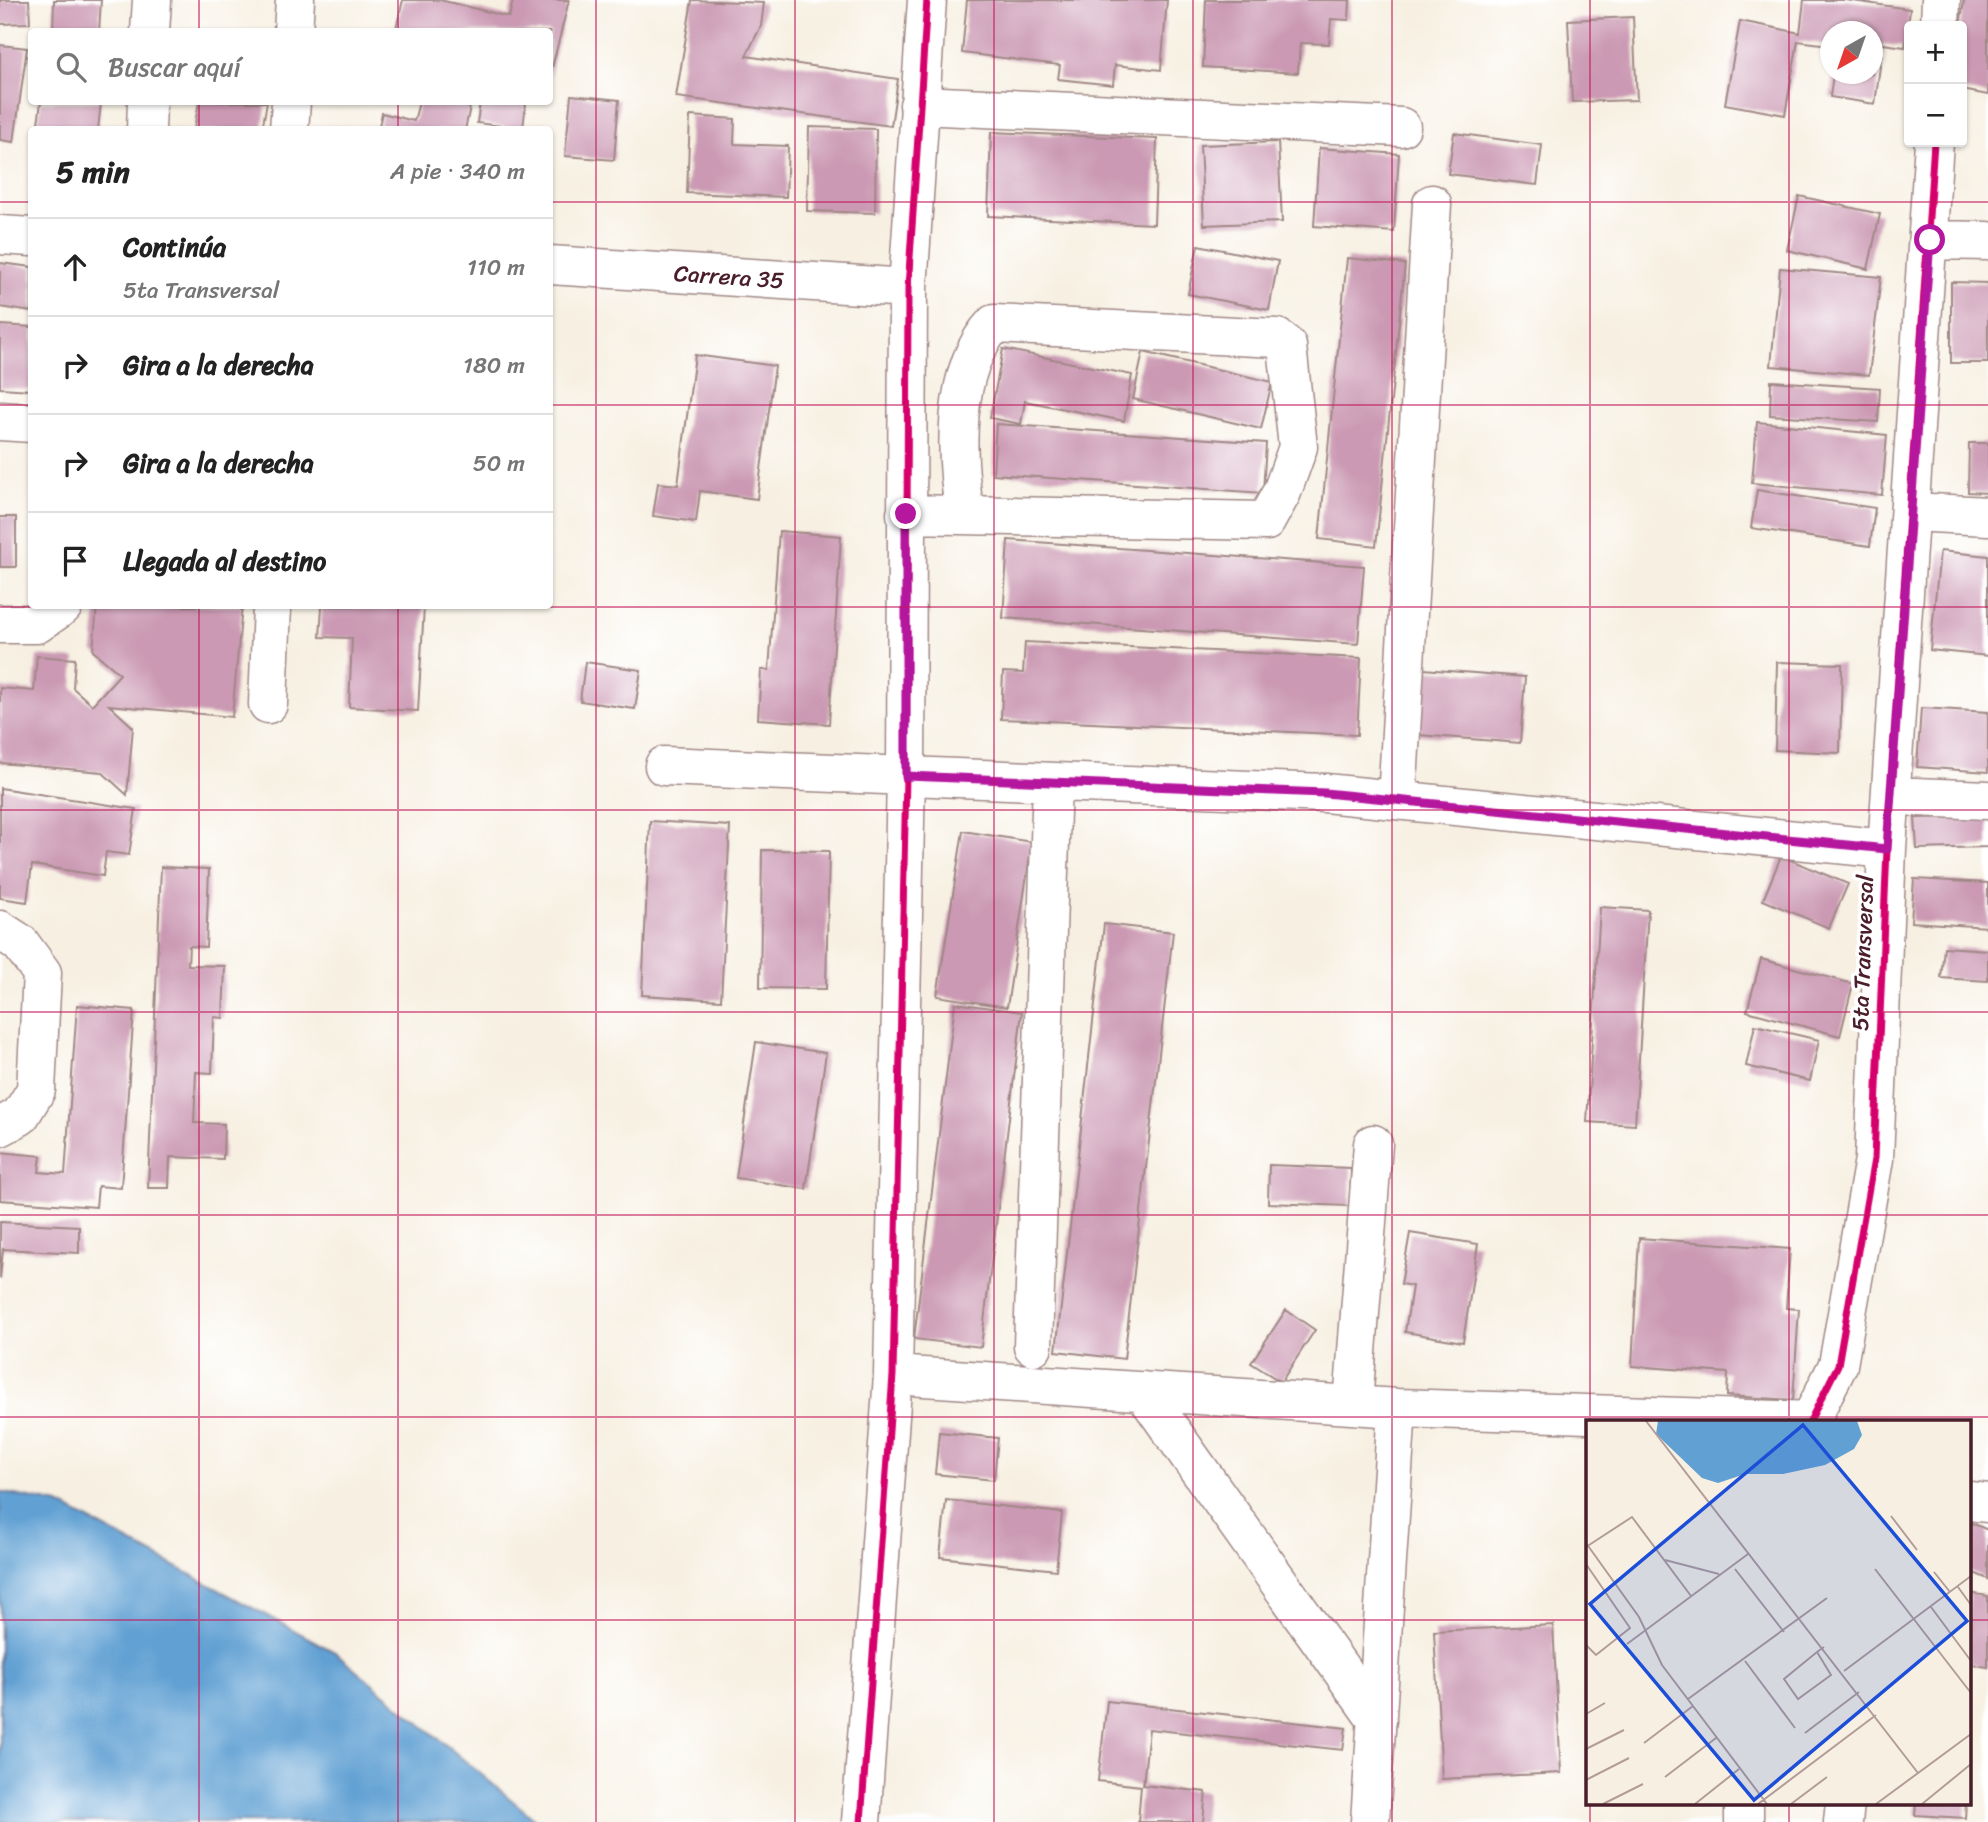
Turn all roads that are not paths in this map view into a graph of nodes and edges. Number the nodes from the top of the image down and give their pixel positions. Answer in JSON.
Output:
{"nodes":[{"id":1,"x":152,"y":0,"type":"edge"},
{"id":2,"x":295,"y":0,"type":"edge"},
{"id":3,"x":926,"y":0,"type":"edge"},
{"id":4,"x":1941,"y":0,"type":"edge"},
{"id":5,"x":1940,"y":21,"type":"edge"},
{"id":6,"x":150,"y":28,"type":"edge"},
{"id":7,"x":293,"y":28,"type":"edge"},
{"id":8,"x":147,"y":105,"type":"edge"},
{"id":9,"x":290,"y":105,"type":"edge"},
{"id":10,"x":919,"y":105,"type":"junction"},
{"id":11,"x":145,"y":126,"type":"edge"},
{"id":12,"x":289,"y":126,"type":"edge"},
{"id":13,"x":1401,"y":127,"type":"dead end"},
{"id":14,"x":1934,"y":147,"type":"edge"},
{"id":15,"x":1432,"y":204,"type":"dead end"},
{"id":16,"x":0,"y":236,"type":"edge"},
{"id":17,"x":28,"y":237,"type":"edge"},
{"id":18,"x":1930,"y":240,"type":"junction"},
{"id":19,"x":1988,"y":241,"type":"edge"},
{"id":20,"x":553,"y":265,"type":"edge"},
{"id":21,"x":908,"y":288,"type":"junction"},
{"id":22,"x":0,"y":421,"type":"edge"},
{"id":23,"x":28,"y":424,"type":"edge"},
{"id":24,"x":1910,"y":512,"type":"junction"},
{"id":25,"x":906,"y":514,"type":"junction"},
{"id":26,"x":965,"y":515,"type":"junction"},
{"id":27,"x":1988,"y":516,"type":"edge"},
{"id":28,"x":59,"y":609,"type":"edge"},
{"id":29,"x":272,"y":609,"type":"edge"},
{"id":30,"x":0,"y":624,"type":"edge"},
{"id":31,"x":268,"y":704,"type":"dead end"},
{"id":32,"x":664,"y":766,"type":"dead end"},
{"id":33,"x":906,"y":776,"type":"junction"},
{"id":34,"x":1052,"y":782,"type":"junction"},
{"id":35,"x":1891,"y":796,"type":"junction"},
{"id":36,"x":1396,"y":800,"type":"junction"},
{"id":37,"x":1988,"y":800,"type":"edge"},
{"id":38,"x":1887,"y":849,"type":"junction"},
{"id":39,"x":0,"y":930,"type":"edge"},
{"id":40,"x":0,"y":1127,"type":"edge"},
{"id":41,"x":1373,"y":1144,"type":"dead end"},
{"id":42,"x":1033,"y":1346,"type":"dead end"},
{"id":43,"x":893,"y":1375,"type":"junction"},
{"id":44,"x":1143,"y":1391,"type":"junction"},
{"id":45,"x":1353,"y":1404,"type":"junction"},
{"id":46,"x":1397,"y":1408,"type":"junction"},
{"id":47,"x":1780,"y":1420,"type":"edge"},
{"id":48,"x":1812,"y":1420,"type":"edge"},
{"id":49,"x":1970,"y":1501,"type":"edge"},
{"id":50,"x":1988,"y":1503,"type":"edge"},
{"id":51,"x":1377,"y":1720,"type":"junction"},
{"id":52,"x":1745,"y":1804,"type":"edge"},
{"id":53,"x":1845,"y":1804,"type":"edge"},
{"id":54,"x":861,"y":1822,"type":"edge"},
{"id":55,"x":1370,"y":1822,"type":"edge"},
{"id":56,"x":1744,"y":1822,"type":"edge"},
{"id":57,"x":1843,"y":1822,"type":"edge"}],
"edges":[{"from":1,"to":6,"type":"street"},
{"from":2,"to":7,"type":"street"},
{"from":3,"to":10,"type":"street"},
{"from":4,"to":5,"type":"street"},
{"from":8,"to":11,"type":"street"},
{"from":9,"to":12,"type":"street"},
{"from":10,"to":13,"type":"street"},
{"from":10,"to":21,"type":"street"},
{"from":14,"to":18,"type":"street","name":"5ta Transversal"},
{"from":15,"to":36,"type":"street"},
{"from":16,"to":17,"type":"street"},
{"from":18,"to":19,"type":"street"},
{"from":18,"to":24,"type":"street","name":"5ta Transversal"},
{"from":20,"to":21,"type":"street","name":"Carrera 35"},
{"from":21,"to":25,"type":"street"},
{"from":22,"to":23,"type":"street"},
{"from":24,"to":27,"type":"street"},
{"from":24,"to":35,"type":"street","name":"5ta Transversal"},
{"from":25,"to":26,"type":"street"},
{"from":25,"to":33,"type":"street"},
{"from":26,"to":26,"type":"street"},
{"from":28,"to":30,"type":"street"},
{"from":29,"to":31,"type":"street"},
{"from":32,"to":33,"type":"street"},
{"from":33,"to":34,"type":"street"},
{"from":33,"to":43,"type":"street"},
{"from":34,"to":36,"type":"street"},
{"from":34,"to":42,"type":"street"},
{"from":35,"to":37,"type":"street"},
{"from":35,"to":38,"type":"street","name":"5ta Transversal"},
{"from":36,"to":38,"type":"street"},
{"from":38,"to":48,"type":"street","name":"5ta Transversal"},
{"from":39,"to":40,"type":"street"},
{"from":41,"to":45,"type":"street"},
{"from":43,"to":44,"type":"street"},
{"from":43,"to":54,"type":"street"},
{"from":44,"to":45,"type":"street"},
{"from":44,"to":51,"type":"street"},
{"from":45,"to":46,"type":"street"},
{"from":46,"to":47,"type":"street"},
{"from":46,"to":51,"type":"street"},
{"from":49,"to":50,"type":"street"},
{"from":51,"to":55,"type":"street"},
{"from":52,"to":56,"type":"street"},
{"from":53,"to":57,"type":"street"}]}
